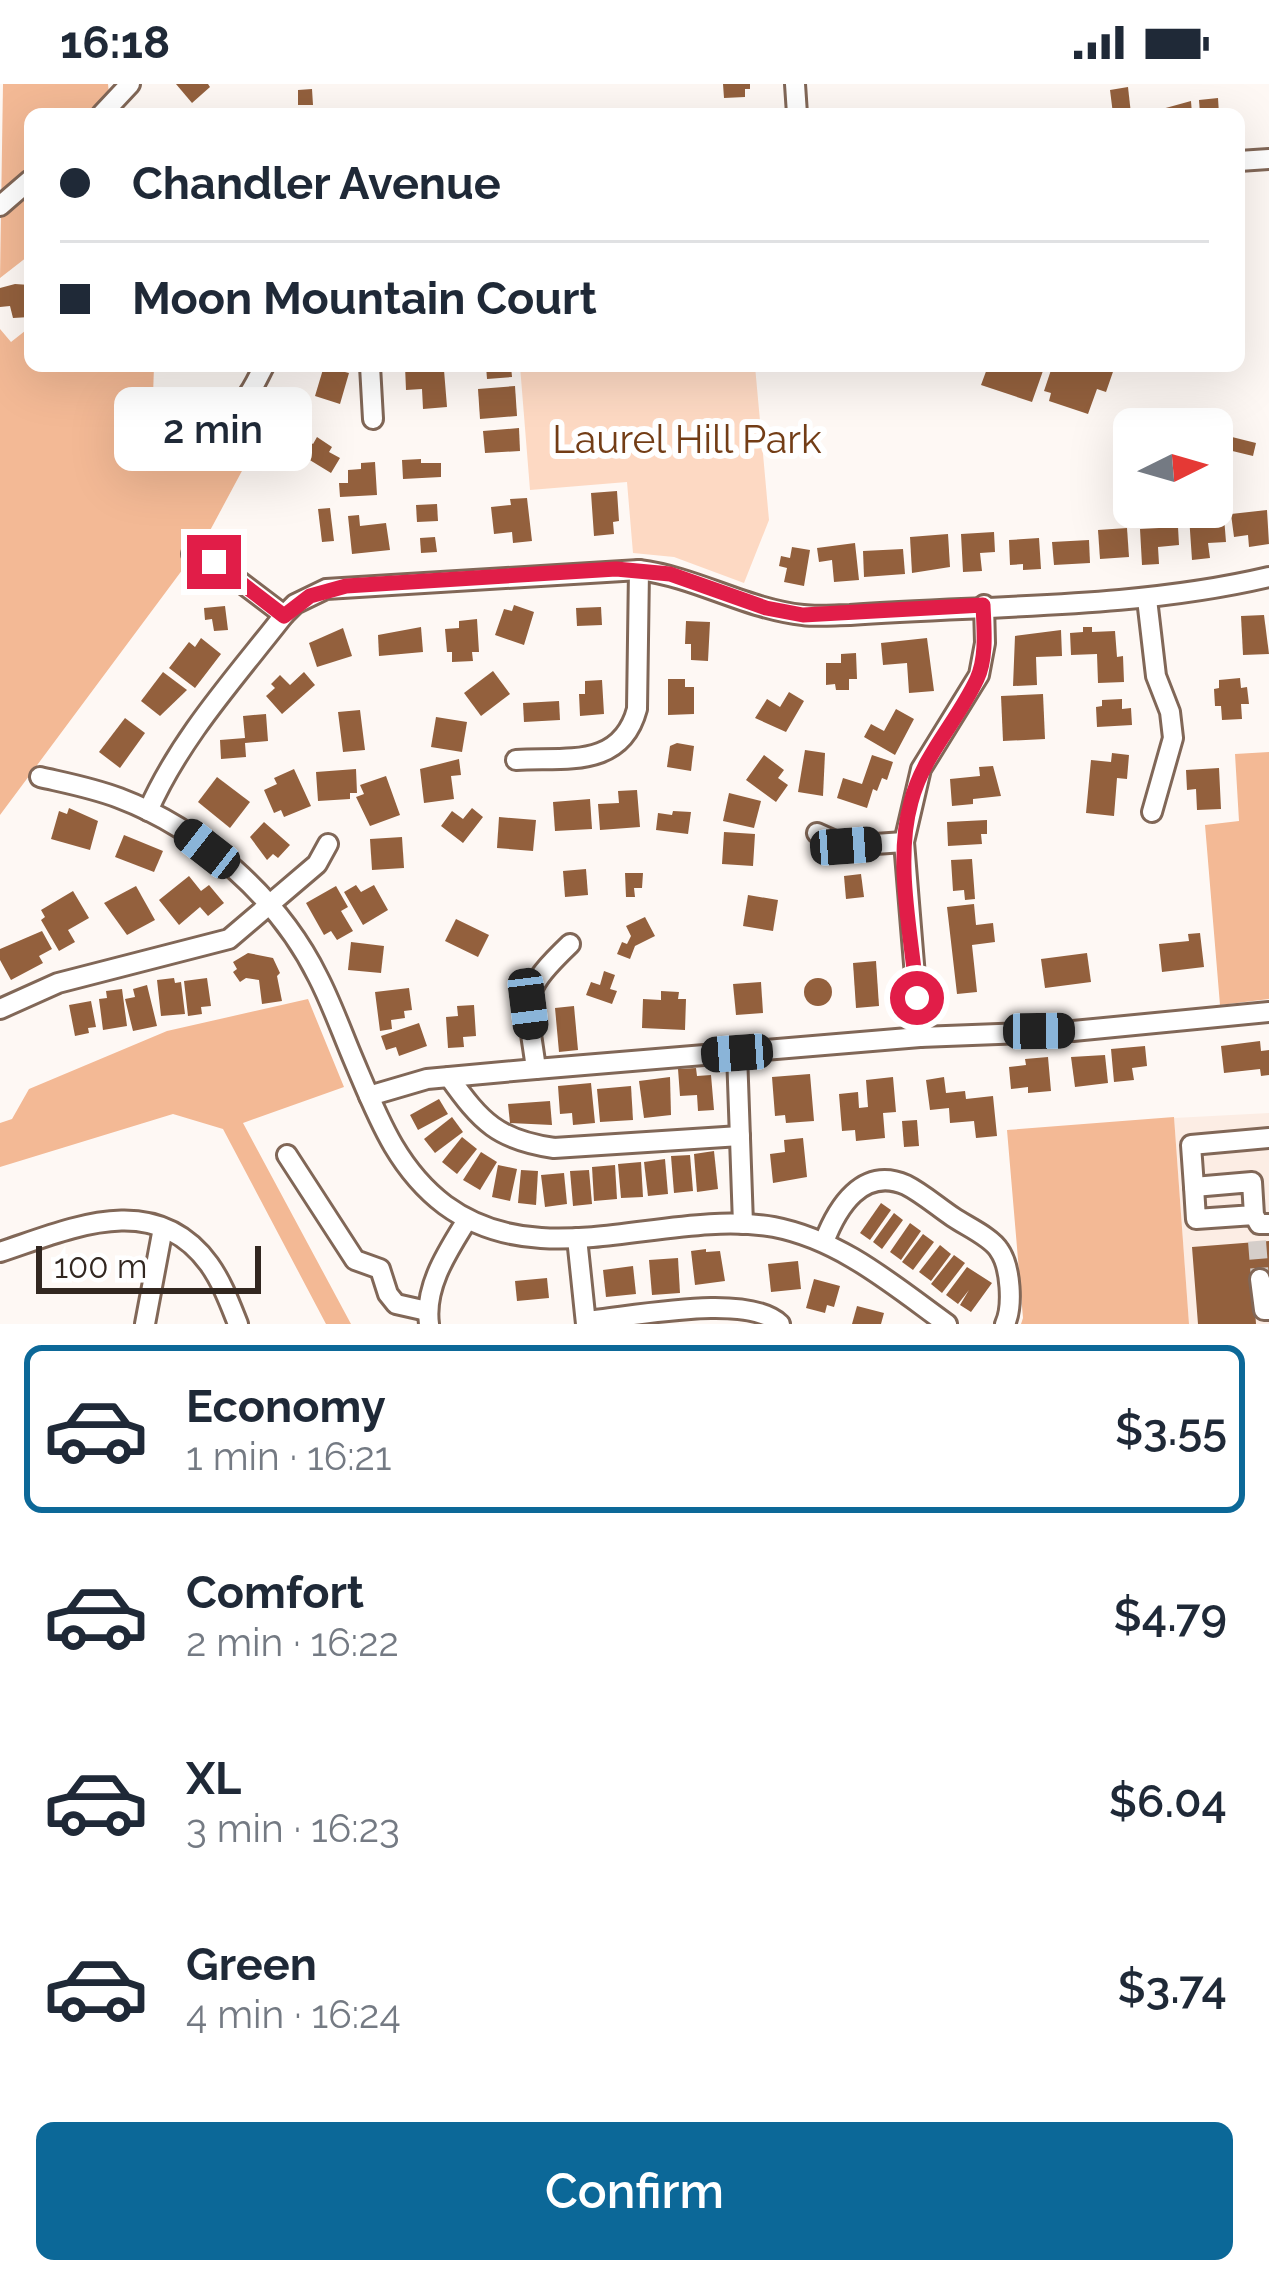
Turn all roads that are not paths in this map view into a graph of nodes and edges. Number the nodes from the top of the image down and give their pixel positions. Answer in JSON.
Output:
{"nodes":[{"id":1,"x":130,"y":84,"type":"edge"},
{"id":2,"x":108,"y":108,"type":"edge"},
{"id":3,"x":24,"y":185,"type":"edge"},
{"id":4,"x":0,"y":206,"type":"edge"},
{"id":5,"x":261,"y":372,"type":"edge"},
{"id":6,"x":370,"y":372,"type":"edge"},
{"id":7,"x":217,"y":413,"type":"dead end"},
{"id":8,"x":373,"y":419,"type":"dead end"},
{"id":9,"x":192,"y":554,"type":"dead end"},
{"id":10,"x":639,"y":570,"type":"junction"},
{"id":11,"x":1269,"y":577,"type":"edge"},
{"id":12,"x":1147,"y":599,"type":"junction"},
{"id":13,"x":983,"y":605,"type":"junction"},
{"id":14,"x":284,"y":616,"type":"junction"},
{"id":15,"x":515,"y":760,"type":"dead end"},
{"id":16,"x":40,"y":778,"type":"dead end"},
{"id":17,"x":148,"y":811,"type":"junction"},
{"id":18,"x":1152,"y":812,"type":"dead end"},
{"id":19,"x":817,"y":833,"type":"dead end"},
{"id":20,"x":904,"y":842,"type":"junction"},
{"id":21,"x":328,"y":844,"type":"dead end"},
{"id":22,"x":268,"y":907,"type":"junction"},
{"id":23,"x":570,"y":944,"type":"dead end"},
{"id":24,"x":0,"y":1009,"type":"edge"},
{"id":25,"x":1269,"y":1012,"type":"edge"},
{"id":26,"x":920,"y":1037,"type":"junction"},
{"id":27,"x":737,"y":1053,"type":"junction"},
{"id":28,"x":536,"y":1069,"type":"junction"},
{"id":29,"x":449,"y":1077,"type":"junction"},
{"id":30,"x":369,"y":1096,"type":"junction"},
{"id":31,"x":740,"y":1136,"type":"junction"},
{"id":32,"x":1269,"y":1138,"type":"edge"},
{"id":33,"x":287,"y":1155,"type":"dead end"},
{"id":34,"x":1194,"y":1187,"type":"junction"},
{"id":35,"x":466,"y":1220,"type":"junction"},
{"id":36,"x":743,"y":1224,"type":"junction"},
{"id":37,"x":1259,"y":1226,"type":"edge"},
{"id":38,"x":164,"y":1228,"type":"junction"},
{"id":39,"x":577,"y":1238,"type":"junction"},
{"id":40,"x":824,"y":1242,"type":"junction"},
{"id":41,"x":0,"y":1252,"type":"edge"},
{"id":42,"x":1260,"y":1279,"type":"dead end"},
{"id":43,"x":1269,"y":1310,"type":"edge"},
{"id":44,"x":428,"y":1317,"type":"edge"},
{"id":45,"x":586,"y":1323,"type":"edge"},
{"id":46,"x":145,"y":1324,"type":"edge"},
{"id":47,"x":238,"y":1324,"type":"edge"},
{"id":48,"x":780,"y":1324,"type":"edge"},
{"id":49,"x":947,"y":1324,"type":"edge"},
{"id":50,"x":1005,"y":1324,"type":"edge"}],
"edges":[{"from":1,"to":2,"type":"street"},
{"from":3,"to":4,"type":"street"},
{"from":5,"to":7,"type":"street"},
{"from":6,"to":8,"type":"street"},
{"from":9,"to":14,"type":"street"},
{"from":10,"to":13,"type":"street"},
{"from":10,"to":14,"type":"street"},
{"from":10,"to":15,"type":"street"},
{"from":11,"to":12,"type":"street"},
{"from":12,"to":13,"type":"street"},
{"from":12,"to":18,"type":"street"},
{"from":13,"to":20,"type":"street"},
{"from":14,"to":17,"type":"street"},
{"from":16,"to":17,"type":"street"},
{"from":17,"to":22,"type":"street"},
{"from":19,"to":20,"type":"street"},
{"from":20,"to":26,"type":"street"},
{"from":21,"to":22,"type":"street"},
{"from":22,"to":24,"type":"street"},
{"from":22,"to":30,"type":"street"},
{"from":23,"to":28,"type":"street"},
{"from":25,"to":26,"type":"street"},
{"from":26,"to":27,"type":"street"},
{"from":27,"to":28,"type":"street"},
{"from":27,"to":31,"type":"street"},
{"from":28,"to":29,"type":"street"},
{"from":29,"to":30,"type":"street"},
{"from":29,"to":31,"type":"street"},
{"from":30,"to":35,"type":"street"},
{"from":31,"to":36,"type":"street"},
{"from":32,"to":34,"type":"street"},
{"from":33,"to":44,"type":"street"},
{"from":34,"to":37,"type":"street"},
{"from":34,"to":37,"type":"street"},
{"from":35,"to":39,"type":"street"},
{"from":35,"to":44,"type":"street"},
{"from":36,"to":39,"type":"street"},
{"from":36,"to":40,"type":"street"},
{"from":38,"to":41,"type":"street"},
{"from":38,"to":46,"type":"street"},
{"from":38,"to":47,"type":"street"},
{"from":39,"to":45,"type":"street"},
{"from":40,"to":49,"type":"street"},
{"from":40,"to":50,"type":"street"},
{"from":42,"to":43,"type":"street"},
{"from":45,"to":48,"type":"street"}]}
